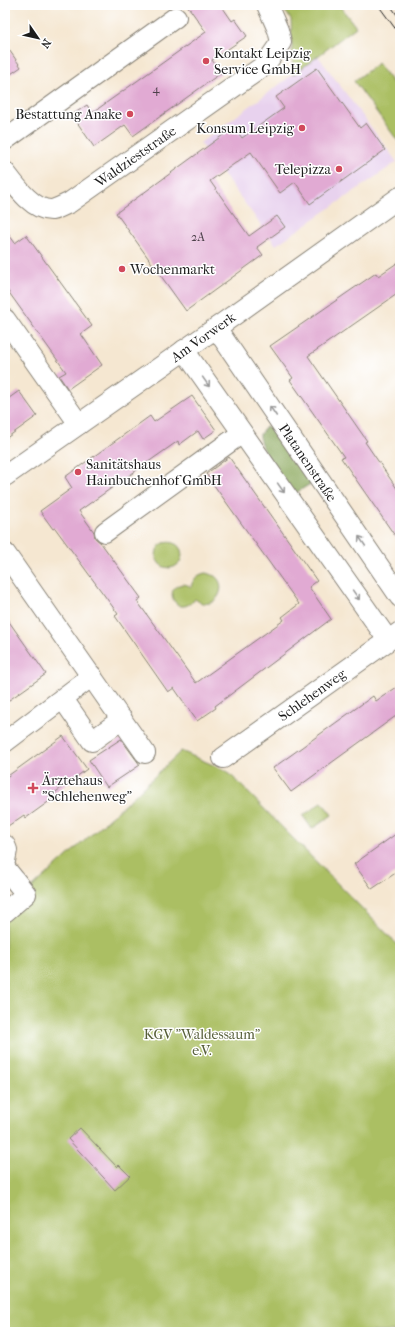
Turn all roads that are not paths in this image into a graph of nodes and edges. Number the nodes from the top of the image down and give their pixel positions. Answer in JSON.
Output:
{"nodes":[{"id":1,"x":267,"y":5,"type":"edge"},
{"id":2,"x":176,"y":17,"type":"dead end"},
{"id":3,"x":5,"y":140,"type":"edge"},
{"id":4,"x":5,"y":172,"type":"edge"},
{"id":5,"x":400,"y":197,"type":"edge"},
{"id":6,"x":5,"y":319,"type":"edge"},
{"id":7,"x":216,"y":328,"type":"junction"},
{"id":8,"x":184,"y":350,"type":"junction"},
{"id":9,"x":79,"y":424,"type":"junction"},
{"id":10,"x":242,"y":433,"type":"junction"},
{"id":11,"x":5,"y":476,"type":"edge"},
{"id":12,"x":104,"y":532,"type":"dead end"},
{"id":13,"x":5,"y":553,"type":"edge"},
{"id":14,"x":400,"y":596,"type":"edge"},
{"id":15,"x":394,"y":636,"type":"edge"},
{"id":16,"x":92,"y":676,"type":"junction"},
{"id":17,"x":63,"y":699,"type":"junction"},
{"id":18,"x":122,"y":719,"type":"junction"},
{"id":19,"x":5,"y":742,"type":"edge"},
{"id":20,"x":145,"y":753,"type":"dead end"},
{"id":21,"x":224,"y":758,"type":"dead end"},
{"id":22,"x":5,"y":845,"type":"edge"},
{"id":23,"x":5,"y":861,"type":"edge"},
{"id":24,"x":5,"y":868,"type":"edge"},
{"id":25,"x":5,"y":912,"type":"edge"}],
"edges":[{"from":1,"to":4,"type":"street","name":"Waldzieststraße"},
{"from":2,"to":3,"type":"street"},
{"from":5,"to":7,"type":"street","name":"Am Vorwerk"},
{"from":6,"to":9,"type":"street"},
{"from":7,"to":8,"type":"street","name":"Am Vorwerk"},
{"from":14,"to":7,"type":"street","name":"Platanenstraße","one_way":true},
{"from":8,"to":9,"type":"street","name":"Am Vorwerk"},
{"from":8,"to":10,"type":"street","one_way":true},
{"from":9,"to":11,"type":"street","name":"Am Vorwerk"},
{"from":10,"to":12,"type":"street"},
{"from":10,"to":15,"type":"street","one_way":true},
{"from":13,"to":16,"type":"street"},
{"from":15,"to":21,"type":"street","name":"Schlehenweg"},
{"from":16,"to":17,"type":"street"},
{"from":16,"to":18,"type":"street"},
{"from":17,"to":18,"type":"street"},
{"from":17,"to":19,"type":"street"},
{"from":18,"to":20,"type":"street"},
{"from":22,"to":23,"type":"street"},
{"from":24,"to":25,"type":"street"}]}
